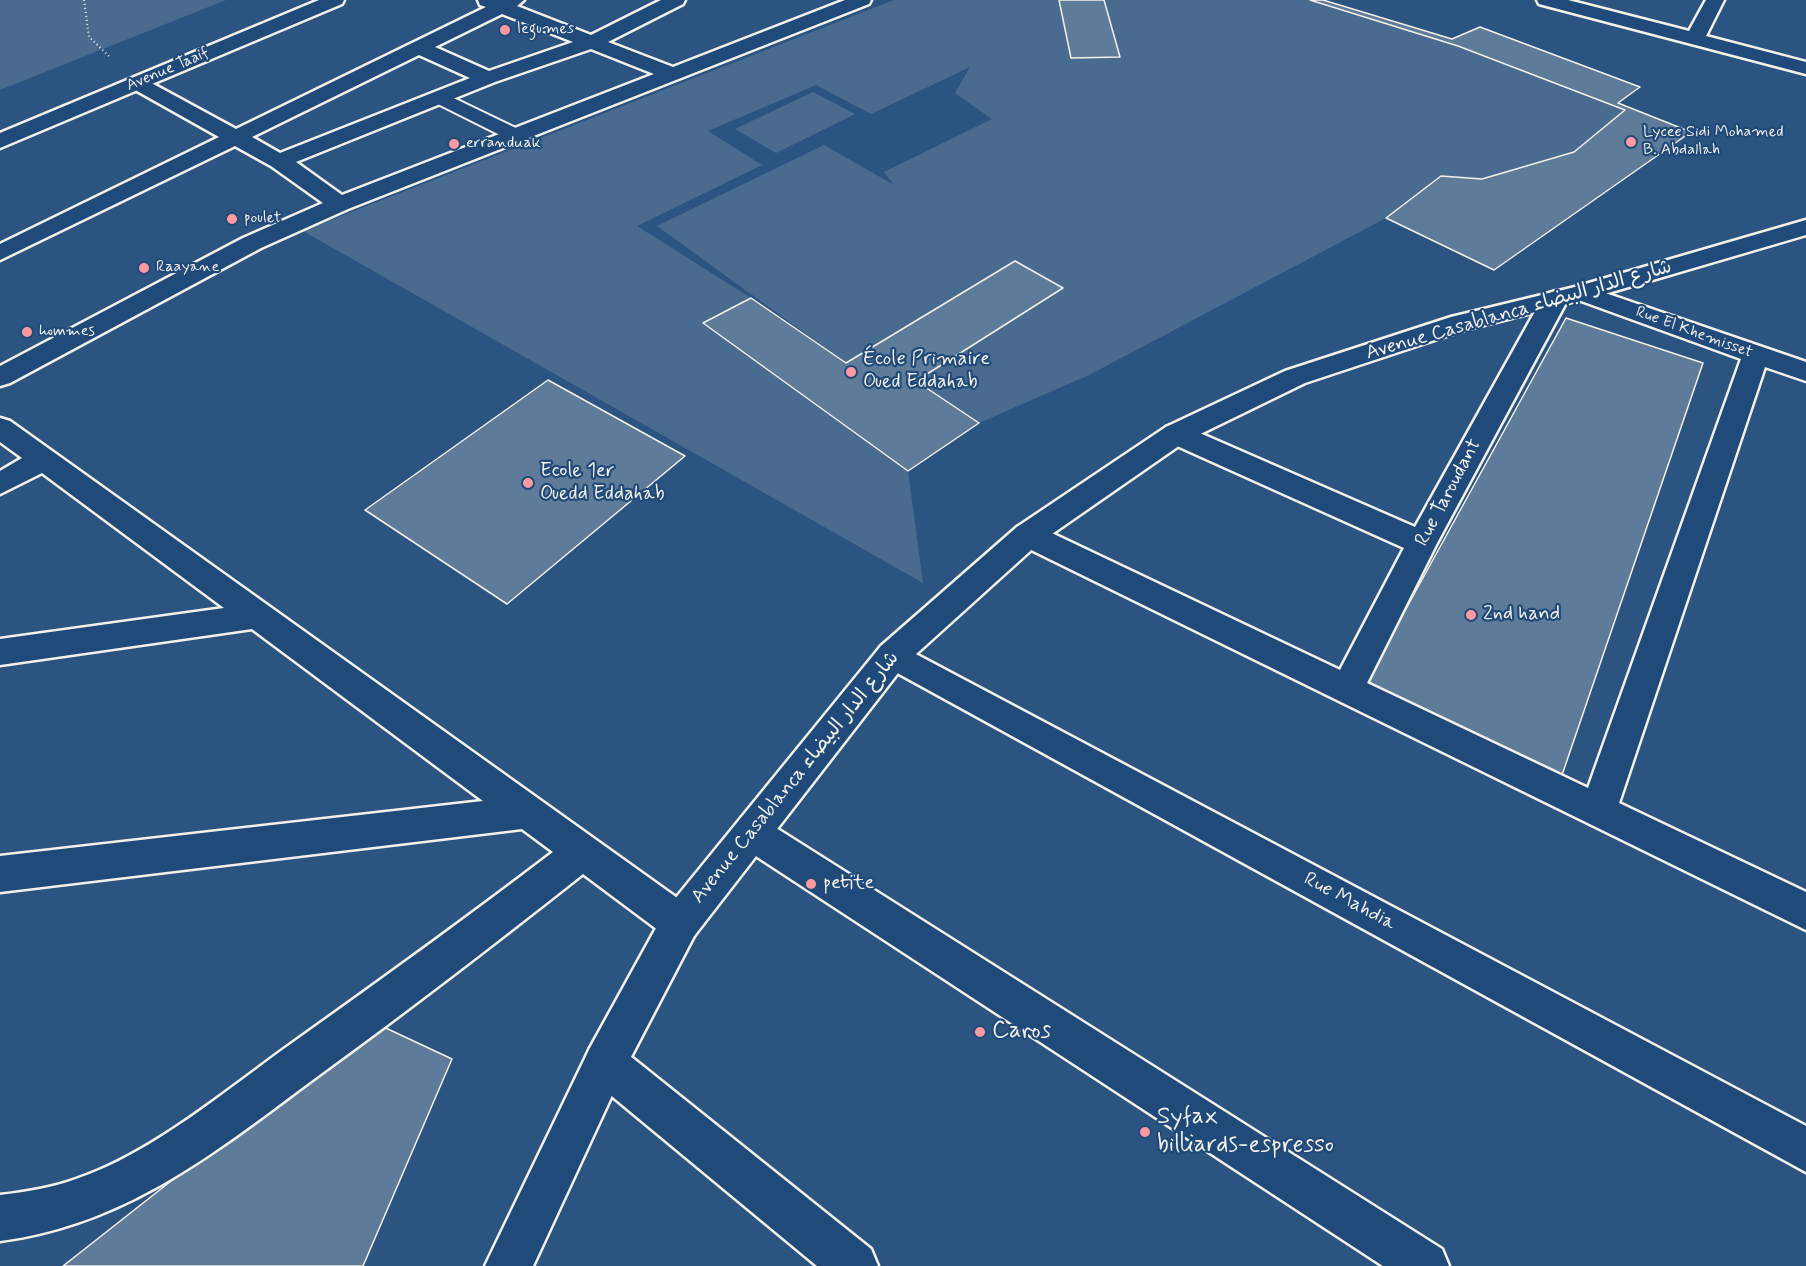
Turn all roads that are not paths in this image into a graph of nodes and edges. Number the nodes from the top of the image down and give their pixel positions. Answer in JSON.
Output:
{"nodes":[{"id":1,"x":335,"y":0,"type":"edge"},
{"id":2,"x":676,"y":0,"type":"edge"},
{"id":3,"x":862,"y":0,"type":"edge"},
{"id":4,"x":1546,"y":0,"type":"edge"},
{"id":5,"x":1715,"y":0,"type":"edge"},
{"id":6,"x":500,"y":2,"type":"edge"},
{"id":7,"x":1695,"y":39,"type":"junction"},
{"id":8,"x":592,"y":42,"type":"junction"},
{"id":9,"x":421,"y":48,"type":"junction"},
{"id":10,"x":1806,"y":68,"type":"edge"},
{"id":11,"x":675,"y":75,"type":"junction"},
{"id":12,"x":488,"y":78,"type":"junction"},
{"id":13,"x":137,"y":83,"type":"junction"},
{"id":14,"x":439,"y":97,"type":"junction"},
{"id":15,"x":517,"y":135,"type":"junction"},
{"id":16,"x":234,"y":137,"type":"junction"},
{"id":17,"x":0,"y":141,"type":"edge"},
{"id":18,"x":279,"y":161,"type":"junction"},
{"id":19,"x":340,"y":204,"type":"junction"},
{"id":20,"x":1806,"y":227,"type":"edge"},
{"id":21,"x":0,"y":253,"type":"edge"},
{"id":22,"x":1568,"y":296,"type":"junction"},
{"id":23,"x":1756,"y":355,"type":"junction"},
{"id":24,"x":1806,"y":372,"type":"edge"},
{"id":25,"x":0,"y":377,"type":"edge"},
{"id":26,"x":0,"y":428,"type":"edge"},
{"id":27,"x":1176,"y":434,"type":"junction"},
{"id":28,"x":43,"y":459,"type":"junction"},
{"id":29,"x":0,"y":484,"type":"edge"},
{"id":30,"x":1028,"y":535,"type":"junction"},
{"id":31,"x":1422,"y":543,"type":"junction"},
{"id":32,"x":258,"y":616,"type":"junction"},
{"id":33,"x":0,"y":652,"type":"edge"},
{"id":34,"x":893,"y":655,"type":"junction"},
{"id":35,"x":1348,"y":688,"type":"junction"},
{"id":36,"x":1598,"y":811,"type":"junction"},
{"id":37,"x":527,"y":812,"type":"junction"},
{"id":38,"x":752,"y":833,"type":"junction"},
{"id":39,"x":582,"y":852,"type":"junction"},
{"id":40,"x":0,"y":873,"type":"edge"},
{"id":41,"x":1806,"y":912,"type":"edge"},
{"id":42,"x":680,"y":923,"type":"junction"},
{"id":43,"x":605,"y":1063,"type":"junction"},
{"id":44,"x":1806,"y":1150,"type":"edge"},
{"id":45,"x":0,"y":1218,"type":"edge"},
{"id":46,"x":509,"y":1266,"type":"edge"},
{"id":47,"x":854,"y":1266,"type":"edge"},
{"id":48,"x":1425,"y":1266,"type":"edge"}],
"edges":[{"from":1,"to":13,"type":"street","name":"Avenue Taaif"},
{"from":2,"to":8,"type":"street"},
{"from":3,"to":11,"type":"street"},
{"from":4,"to":7,"type":"street"},
{"from":5,"to":7,"type":"street"},
{"from":6,"to":8,"type":"street"},
{"from":6,"to":9,"type":"street"},
{"from":7,"to":10,"type":"street"},
{"from":8,"to":11,"type":"street"},
{"from":8,"to":12,"type":"street"},
{"from":9,"to":12,"type":"street"},
{"from":9,"to":16,"type":"street"},
{"from":11,"to":15,"type":"street"},
{"from":12,"to":14,"type":"street"},
{"from":13,"to":16,"type":"street"},
{"from":13,"to":17,"type":"street","name":"Avenue Taaif"},
{"from":14,"to":15,"type":"lane"},
{"from":14,"to":18,"type":"street"},
{"from":15,"to":19,"type":"street"},
{"from":16,"to":18,"type":"street"},
{"from":16,"to":21,"type":"street"},
{"from":18,"to":19,"type":"street"},
{"from":19,"to":25,"type":"street"},
{"from":20,"to":22,"type":"street","name":"Avenue Casablanca شارع الدار البيضاء"},
{"from":22,"to":23,"type":"street","name":"Rue El Khemisset"},
{"from":22,"to":27,"type":"street","name":"Avenue Casablanca شارع الدار البيضاء"},
{"from":22,"to":31,"type":"street","name":"Rue Taroudant"},
{"from":23,"to":24,"type":"street","name":"Rue El Khemisset"},
{"from":23,"to":36,"type":"street"},
{"from":26,"to":28,"type":"street"},
{"from":27,"to":30,"type":"street","name":"Avenue Casablanca شارع الدار البيضاء"},
{"from":27,"to":31,"type":"street"},
{"from":28,"to":29,"type":"street"},
{"from":28,"to":32,"type":"street"},
{"from":30,"to":34,"type":"street","name":"Avenue Casablanca شارع الدار البيضاء"},
{"from":30,"to":35,"type":"street"},
{"from":31,"to":35,"type":"street","name":"Rue Taroudant"},
{"from":32,"to":33,"type":"street"},
{"from":32,"to":37,"type":"street"},
{"from":34,"to":38,"type":"street","name":"Avenue Casablanca شارع الدار البيضاء"},
{"from":34,"to":44,"type":"street","name":"Rue Mahdia"},
{"from":35,"to":36,"type":"street"},
{"from":36,"to":41,"type":"street"},
{"from":37,"to":39,"type":"street"},
{"from":37,"to":40,"type":"street"},
{"from":38,"to":42,"type":"street","name":"Avenue Casablanca شارع الدار البيضاء"},
{"from":38,"to":48,"type":"street"},
{"from":39,"to":42,"type":"street"},
{"from":39,"to":45,"type":"street"},
{"from":42,"to":43,"type":"street","name":"Avenue Casablanca شارع الدار البيضاء"},
{"from":43,"to":46,"type":"street","name":"Avenue Casablanca شارع الدار البيضاء"},
{"from":43,"to":47,"type":"street"}]}
